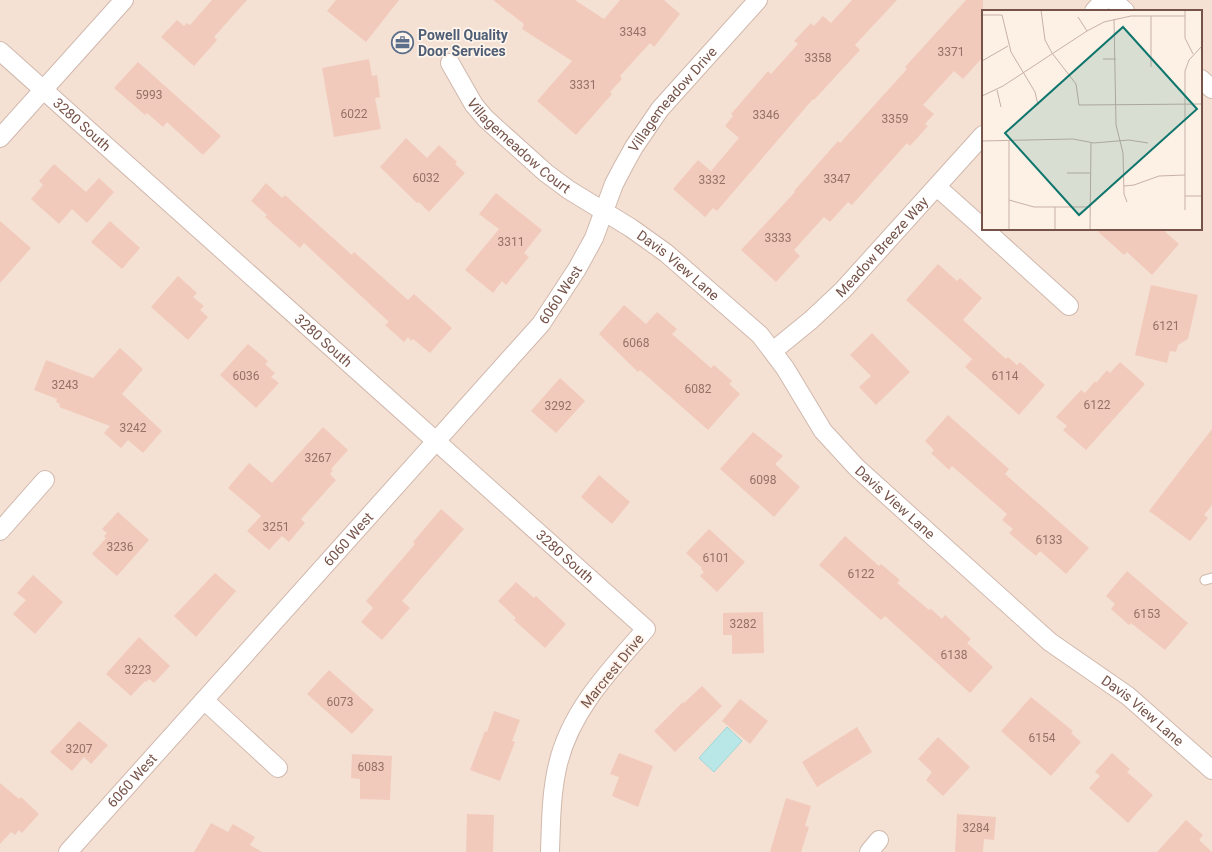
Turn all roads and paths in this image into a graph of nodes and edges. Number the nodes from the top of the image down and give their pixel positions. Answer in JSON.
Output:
{"nodes":[{"id":1,"x":124,"y":0,"type":"edge"},
{"id":2,"x":758,"y":0,"type":"edge"},
{"id":3,"x":1104,"y":0,"type":"edge"},
{"id":4,"x":1113,"y":0,"type":"edge"},
{"id":5,"x":1095,"y":10,"type":"edge"},
{"id":6,"x":1124,"y":10,"type":"edge"},
{"id":7,"x":0,"y":51,"type":"edge"},
{"id":8,"x":450,"y":64,"type":"dead end"},
{"id":9,"x":1202,"y":80,"type":"edge"},
{"id":10,"x":1212,"y":89,"type":"edge"},
{"id":11,"x":43,"y":90,"type":"junction"},
{"id":12,"x":982,"y":136,"type":"edge"},
{"id":13,"x":0,"y":138,"type":"edge"},
{"id":14,"x":937,"y":187,"type":"junction"},
{"id":15,"x":604,"y":211,"type":"junction"},
{"id":16,"x":982,"y":226,"type":"edge"},
{"id":17,"x":986,"y":230,"type":"edge"},
{"id":18,"x":1069,"y":306,"type":"dead end"},
{"id":19,"x":773,"y":351,"type":"junction"},
{"id":20,"x":436,"y":442,"type":"junction"},
{"id":21,"x":45,"y":480,"type":"dead end"},
{"id":22,"x":0,"y":531,"type":"edge"},
{"id":23,"x":646,"y":630,"type":"joint"},
{"id":24,"x":204,"y":700,"type":"junction"},
{"id":25,"x":278,"y":768,"type":"dead end"},
{"id":26,"x":1212,"y":770,"type":"edge"},
{"id":27,"x":68,"y":852,"type":"edge"},
{"id":28,"x":550,"y":852,"type":"edge"}],
"edges":[{"from":1,"to":11,"type":"street"},
{"from":2,"to":15,"type":"street","name":"Villagemeadow Drive"},
{"from":3,"to":5,"type":"street"},
{"from":4,"to":6,"type":"street"},
{"from":7,"to":11,"type":"street","name":"3280 South"},
{"from":8,"to":15,"type":"street","name":"Villagemeadow Court"},
{"from":9,"to":10,"type":"street"},
{"from":11,"to":13,"type":"street"},
{"from":11,"to":20,"type":"street","name":"3280 South"},
{"from":12,"to":14,"type":"street","name":"Meadow Breeze Way"},
{"from":14,"to":16,"type":"street"},
{"from":14,"to":19,"type":"street","name":"Meadow Breeze Way"},
{"from":15,"to":19,"type":"street","name":"Davis View Lane"},
{"from":15,"to":20,"type":"street","name":"6060 West"},
{"from":17,"to":18,"type":"street"},
{"from":19,"to":26,"type":"street","name":"Davis View Lane"},
{"from":20,"to":23,"type":"street","name":"3280 South"},
{"from":20,"to":24,"type":"street","name":"6060 West"},
{"from":21,"to":22,"type":"street"},
{"from":23,"to":28,"type":"street","name":"Marcrest Drive"},
{"from":24,"to":25,"type":"street"},
{"from":24,"to":27,"type":"street","name":"6060 West"}]}
